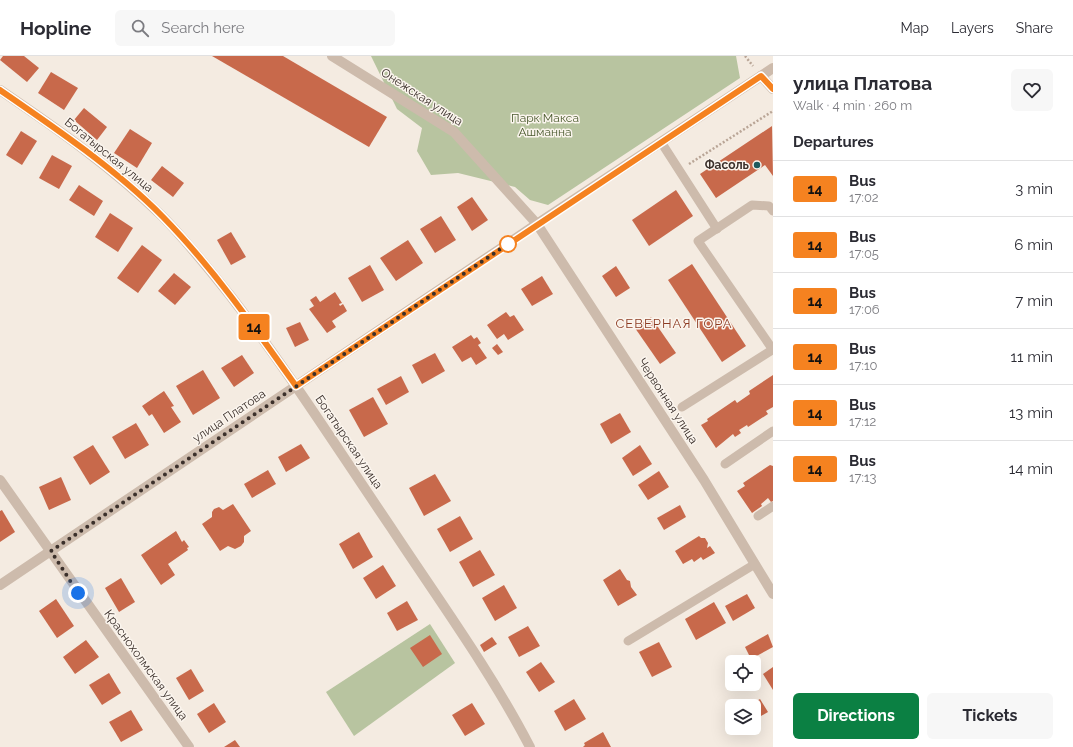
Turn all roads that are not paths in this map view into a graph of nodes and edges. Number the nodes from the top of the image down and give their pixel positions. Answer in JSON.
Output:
{"nodes":[{"id":1,"x":332,"y":56,"type":"edge"},
{"id":2,"x":773,"y":68,"type":"edge"},
{"id":3,"x":761,"y":76,"type":"junction"},
{"id":4,"x":773,"y":89,"type":"edge"},
{"id":5,"x":0,"y":90,"type":"edge"},
{"id":6,"x":661,"y":142,"type":"junction"},
{"id":7,"x":773,"y":211,"type":"edge"},
{"id":8,"x":537,"y":224,"type":"junction"},
{"id":9,"x":717,"y":229,"type":"junction"},
{"id":10,"x":773,"y":350,"type":"edge"},
{"id":11,"x":296,"y":386,"type":"junction"},
{"id":12,"x":682,"y":407,"type":"dead end"},
{"id":13,"x":773,"y":431,"type":"edge"},
{"id":14,"x":725,"y":464,"type":"dead end"},
{"id":15,"x":0,"y":480,"type":"edge"},
{"id":16,"x":773,"y":506,"type":"edge"},
{"id":17,"x":758,"y":516,"type":"dead end"},
{"id":18,"x":50,"y":552,"type":"junction"},
{"id":19,"x":755,"y":564,"type":"junction"},
{"id":20,"x":0,"y":585,"type":"edge"},
{"id":21,"x":773,"y":594,"type":"edge"},
{"id":22,"x":628,"y":641,"type":"dead end"},
{"id":23,"x":189,"y":747,"type":"edge"},
{"id":24,"x":530,"y":747,"type":"edge"}],
"edges":[{"from":1,"to":8,"type":"street","name":"Онежская улица"},
{"from":2,"to":3,"type":"street","name":"улица Платова"},
{"from":3,"to":4,"type":"street"},
{"from":3,"to":6,"type":"street","name":"улица Платова"},
{"from":5,"to":11,"type":"street","name":"Богатырская улица"},
{"from":6,"to":8,"type":"street","name":"улица Платова"},
{"from":6,"to":9,"type":"lane"},
{"from":7,"to":9,"type":"lane"},
{"from":8,"to":11,"type":"street","name":"улица Платова"},
{"from":8,"to":19,"type":"street","name":"Червонная улица"},
{"from":9,"to":10,"type":"lane"},
{"from":10,"to":12,"type":"lane"},
{"from":11,"to":18,"type":"street","name":"улица Платова"},
{"from":11,"to":24,"type":"street","name":"Богатырская улица"},
{"from":13,"to":14,"type":"lane"},
{"from":15,"to":18,"type":"street","name":"Краснохолмская улица"},
{"from":16,"to":17,"type":"lane"},
{"from":18,"to":20,"type":"street","name":"улица Платова"},
{"from":18,"to":23,"type":"street","name":"Краснохолмская улица"},
{"from":19,"to":21,"type":"street","name":"Червонная улица"},
{"from":19,"to":22,"type":"lane"}]}
